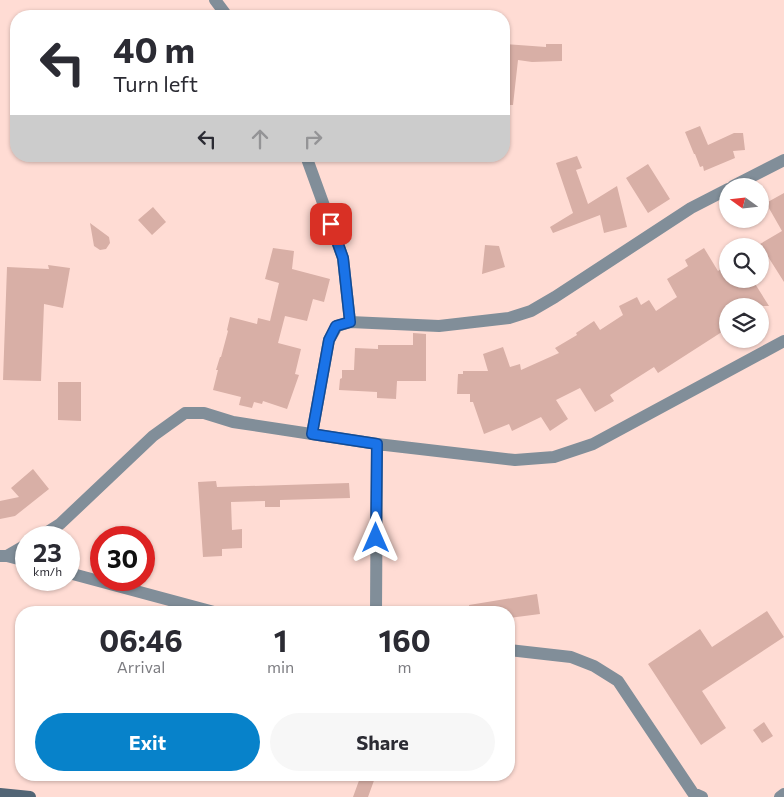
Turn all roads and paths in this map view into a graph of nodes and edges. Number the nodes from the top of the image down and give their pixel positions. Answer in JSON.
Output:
{"nodes":[{"id":1,"x":784,"y":160,"type":"edge"},
{"id":2,"x":308,"y":162,"type":"edge"},
{"id":3,"x":749,"y":178,"type":"edge"},
{"id":4,"x":719,"y":194,"type":"edge"},
{"id":5,"x":350,"y":322,"type":"junction"},
{"id":6,"x":784,"y":341,"type":"edge"},
{"id":7,"x":312,"y":434,"type":"junction"},
{"id":8,"x":377,"y":444,"type":"junction"},
{"id":9,"x":57,"y":526,"type":"edge"},
{"id":10,"x":80,"y":576,"type":"edge"},
{"id":11,"x":192,"y":606,"type":"edge"},
{"id":12,"x":376,"y":606,"type":"edge"},
{"id":13,"x":515,"y":651,"type":"edge"},
{"id":14,"x":784,"y":794,"type":"edge"},
{"id":15,"x":0,"y":795,"type":"edge"},
{"id":16,"x":30,"y":797,"type":"edge"},
{"id":17,"x":702,"y":797,"type":"edge"},
{"id":18,"x":780,"y":797,"type":"edge"}],
"edges":[{"from":1,"to":3,"type":"street"},
{"from":2,"to":5,"type":"street"},
{"from":4,"to":5,"type":"street"},
{"from":5,"to":7,"type":"street"},
{"from":6,"to":8,"type":"street"},
{"from":7,"to":8,"type":"street"},
{"from":7,"to":9,"type":"street"},
{"from":8,"to":12,"type":"street"},
{"from":10,"to":11,"type":"street"},
{"from":13,"to":17,"type":"street"},
{"from":14,"to":18,"type":"street"},
{"from":15,"to":16,"type":"street"}]}
